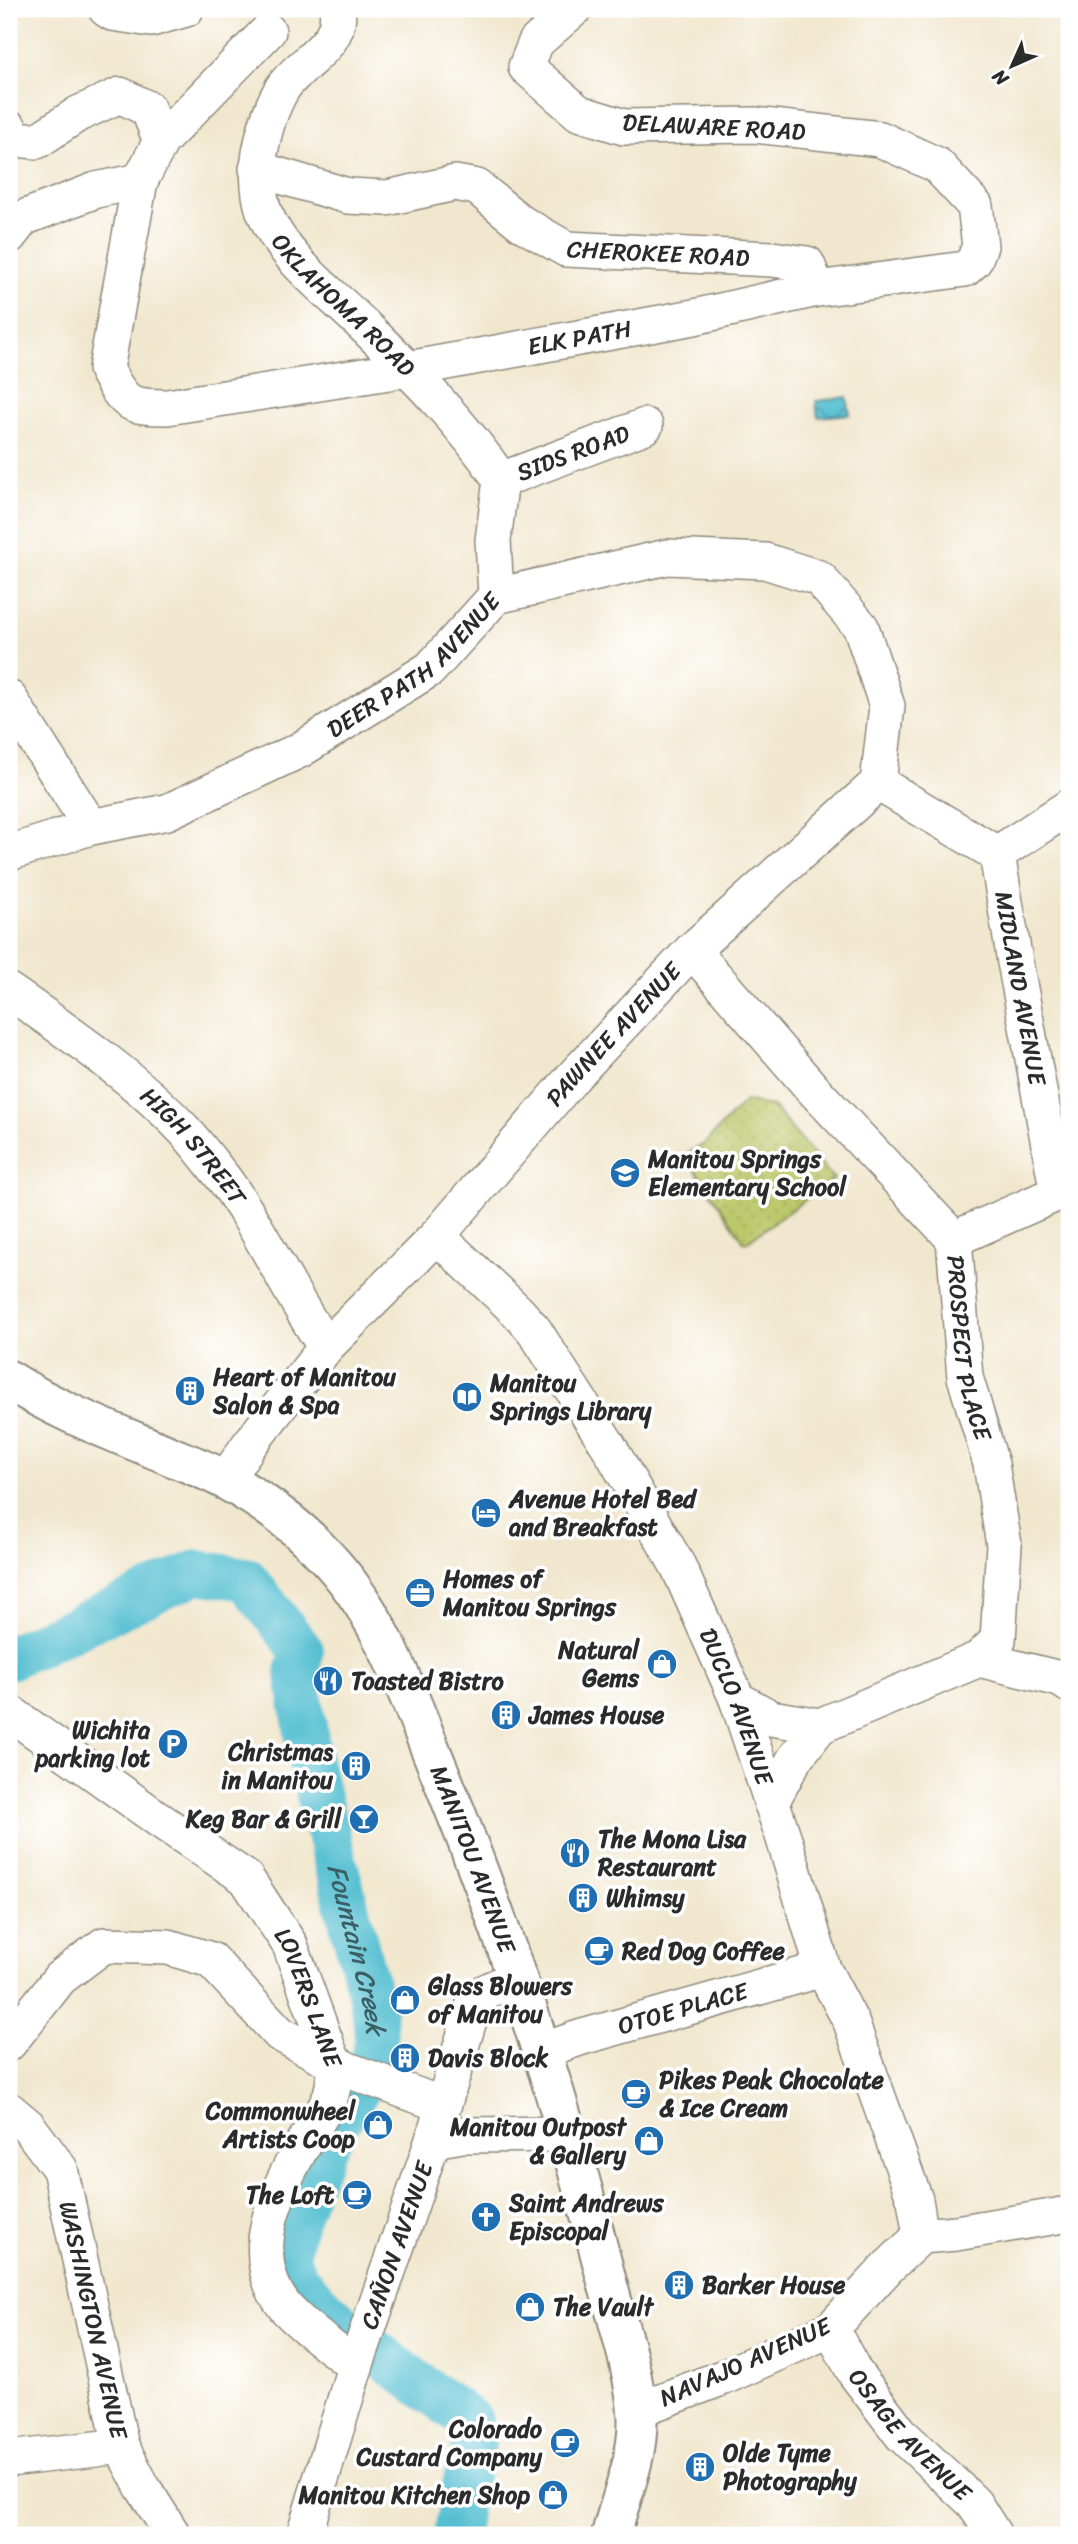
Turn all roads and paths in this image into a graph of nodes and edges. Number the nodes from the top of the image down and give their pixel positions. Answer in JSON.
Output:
{"nodes":[{"id":1,"x":106,"y":9,"type":"edge"},
{"id":2,"x":186,"y":9,"type":"edge"},
{"id":3,"x":337,"y":9,"type":"edge"},
{"id":4,"x":574,"y":9,"type":"edge"},
{"id":5,"x":268,"y":31,"type":"dead end"},
{"id":6,"x":9,"y":128,"type":"edge"},
{"id":7,"x":161,"y":141,"type":"junction"},
{"id":8,"x":257,"y":169,"type":"junction"},
{"id":9,"x":140,"y":181,"type":"junction"},
{"id":10,"x":9,"y":236,"type":"edge"},
{"id":11,"x":980,"y":246,"type":"joint"},
{"id":12,"x":817,"y":289,"type":"junction"},
{"id":13,"x":408,"y":369,"type":"junction"},
{"id":14,"x":646,"y":426,"type":"dead end"},
{"id":15,"x":501,"y":480,"type":"junction"},
{"id":16,"x":496,"y":596,"type":"junction"},
{"id":17,"x":9,"y":698,"type":"edge"},
{"id":18,"x":878,"y":783,"type":"junction"},
{"id":19,"x":1069,"y":807,"type":"edge"},
{"id":20,"x":91,"y":827,"type":"junction"},
{"id":21,"x":9,"y":853,"type":"edge"},
{"id":22,"x":998,"y":854,"type":"junction"},
{"id":23,"x":692,"y":950,"type":"junction"},
{"id":24,"x":9,"y":990,"type":"edge"},
{"id":25,"x":1064,"y":1194,"type":"edge"},
{"id":26,"x":437,"y":1236,"type":"junction"},
{"id":27,"x":954,"y":1239,"type":"junction"},
{"id":28,"x":326,"y":1348,"type":"junction"},
{"id":29,"x":9,"y":1380,"type":"edge"},
{"id":30,"x":225,"y":1480,"type":"junction"},
{"id":31,"x":979,"y":1659,"type":"junction"},
{"id":32,"x":1069,"y":1685,"type":"edge"},
{"id":33,"x":737,"y":1699,"type":"junction"},
{"id":34,"x":9,"y":1712,"type":"edge"},
{"id":35,"x":820,"y":1726,"type":"junction"},
{"id":36,"x":771,"y":1802,"type":"junction"},
{"id":37,"x":823,"y":1969,"type":"junction"},
{"id":38,"x":516,"y":1978,"type":"junction"},
{"id":39,"x":9,"y":2043,"type":"edge"},
{"id":40,"x":542,"y":2051,"type":"junction"},
{"id":41,"x":355,"y":2072,"type":"junction"},
{"id":42,"x":443,"y":2105,"type":"junction"},
{"id":43,"x":9,"y":2110,"type":"edge"},
{"id":44,"x":568,"y":2134,"type":"junction"},
{"id":45,"x":433,"y":2140,"type":"junction"},
{"id":46,"x":1069,"y":2214,"type":"edge"},
{"id":47,"x":921,"y":2236,"type":"junction"},
{"id":48,"x":831,"y":2329,"type":"junction"},
{"id":49,"x":357,"y":2362,"type":"junction"},
{"id":50,"x":637,"y":2410,"type":"junction"},
{"id":51,"x":121,"y":2446,"type":"junction"},
{"id":52,"x":9,"y":2459,"type":"edge"},
{"id":53,"x":173,"y":2535,"type":"edge"},
{"id":54,"x":304,"y":2535,"type":"edge"},
{"id":55,"x":611,"y":2535,"type":"edge"},
{"id":56,"x":994,"y":2535,"type":"edge"}],
"edges":[{"from":1,"to":2,"type":"street"},
{"from":3,"to":8,"type":"street","name":"OKLAHOMA ROAD"},
{"from":4,"to":11,"type":"street","name":"DELAWARE ROAD"},
{"from":5,"to":7,"type":"street"},
{"from":6,"to":7,"type":"street"},
{"from":7,"to":9,"type":"street"},
{"from":8,"to":12,"type":"street","name":"CHEROKEE ROAD"},
{"from":8,"to":13,"type":"street","name":"OKLAHOMA ROAD"},
{"from":9,"to":10,"type":"street"},
{"from":9,"to":13,"type":"street","name":"ELK PATH"},
{"from":11,"to":12,"type":"street","name":"ELK PATH"},
{"from":12,"to":13,"type":"street","name":"ELK PATH"},
{"from":13,"to":15,"type":"street","name":"OKLAHOMA ROAD"},
{"from":14,"to":15,"type":"street","name":"SIDS ROAD"},
{"from":15,"to":16,"type":"street"},
{"from":16,"to":18,"type":"street","name":"DEER PATH AVENUE"},
{"from":16,"to":20,"type":"street","name":"DEER PATH AVENUE"},
{"from":17,"to":20,"type":"street"},
{"from":18,"to":22,"type":"street"},
{"from":18,"to":23,"type":"street","name":"PAWNEE AVENUE"},
{"from":19,"to":22,"type":"street"},
{"from":20,"to":21,"type":"street","name":"DEER PATH AVENUE"},
{"from":22,"to":25,"type":"street","name":"MIDLAND AVENUE"},
{"from":23,"to":26,"type":"street","name":"PAWNEE AVENUE"},
{"from":23,"to":27,"type":"street","name":"PROSPECT PLACE"},
{"from":24,"to":28,"type":"street","name":"HIGH STREET"},
{"from":25,"to":27,"type":"street"},
{"from":26,"to":28,"type":"street","name":"PAWNEE AVENUE"},
{"from":26,"to":33,"type":"street","name":"DUCLO AVENUE"},
{"from":27,"to":31,"type":"street","name":"PROSPECT PLACE"},
{"from":28,"to":30,"type":"street","name":"PAWNEE AVENUE"},
{"from":29,"to":30,"type":"main road","name":"MANITOU AVENUE"},
{"from":30,"to":38,"type":"main road","name":"MANITOU AVENUE"},
{"from":31,"to":32,"type":"street"},
{"from":31,"to":35,"type":"street"},
{"from":33,"to":35,"type":"street"},
{"from":33,"to":36,"type":"street","name":"DUCLO AVENUE"},
{"from":34,"to":41,"type":"street","name":"LOVERS LANE"},
{"from":35,"to":36,"type":"street"},
{"from":36,"to":37,"type":"street","name":"DUCLO AVENUE"},
{"from":37,"to":40,"type":"street","name":"OTOE PLACE"},
{"from":37,"to":47,"type":"street","name":"DUCLO AVENUE"},
{"from":38,"to":40,"type":"main road","name":"MANITOU AVENUE"},
{"from":38,"to":42,"type":"street","name":"CAÑON AVENUE"},
{"from":39,"to":41,"type":"street"},
{"from":40,"to":44,"type":"main road","name":"MANITOU AVENUE"},
{"from":41,"to":42,"type":"street"},
{"from":41,"to":49,"type":"street","name":"LOVERS LANE"},
{"from":42,"to":45,"type":"street","name":"CAÑON AVENUE"},
{"from":43,"to":51,"type":"street","name":"WASHINGTON AVENUE"},
{"from":44,"to":45,"type":"street"},
{"from":44,"to":50,"type":"main road","name":"MANITOU AVENUE"},
{"from":45,"to":49,"type":"street","name":"CAÑON AVENUE"},
{"from":46,"to":47,"type":"street"},
{"from":47,"to":48,"type":"street","name":"NAVAJO AVENUE"},
{"from":48,"to":50,"type":"street","name":"NAVAJO AVENUE"},
{"from":48,"to":56,"type":"street","name":"OSAGE AVENUE"},
{"from":49,"to":54,"type":"street","name":"CAÑON AVENUE"},
{"from":50,"to":55,"type":"main road","name":"MANITOU AVENUE"},
{"from":51,"to":52,"type":"street"},
{"from":51,"to":53,"type":"street","name":"WASHINGTON AVENUE"}]}
